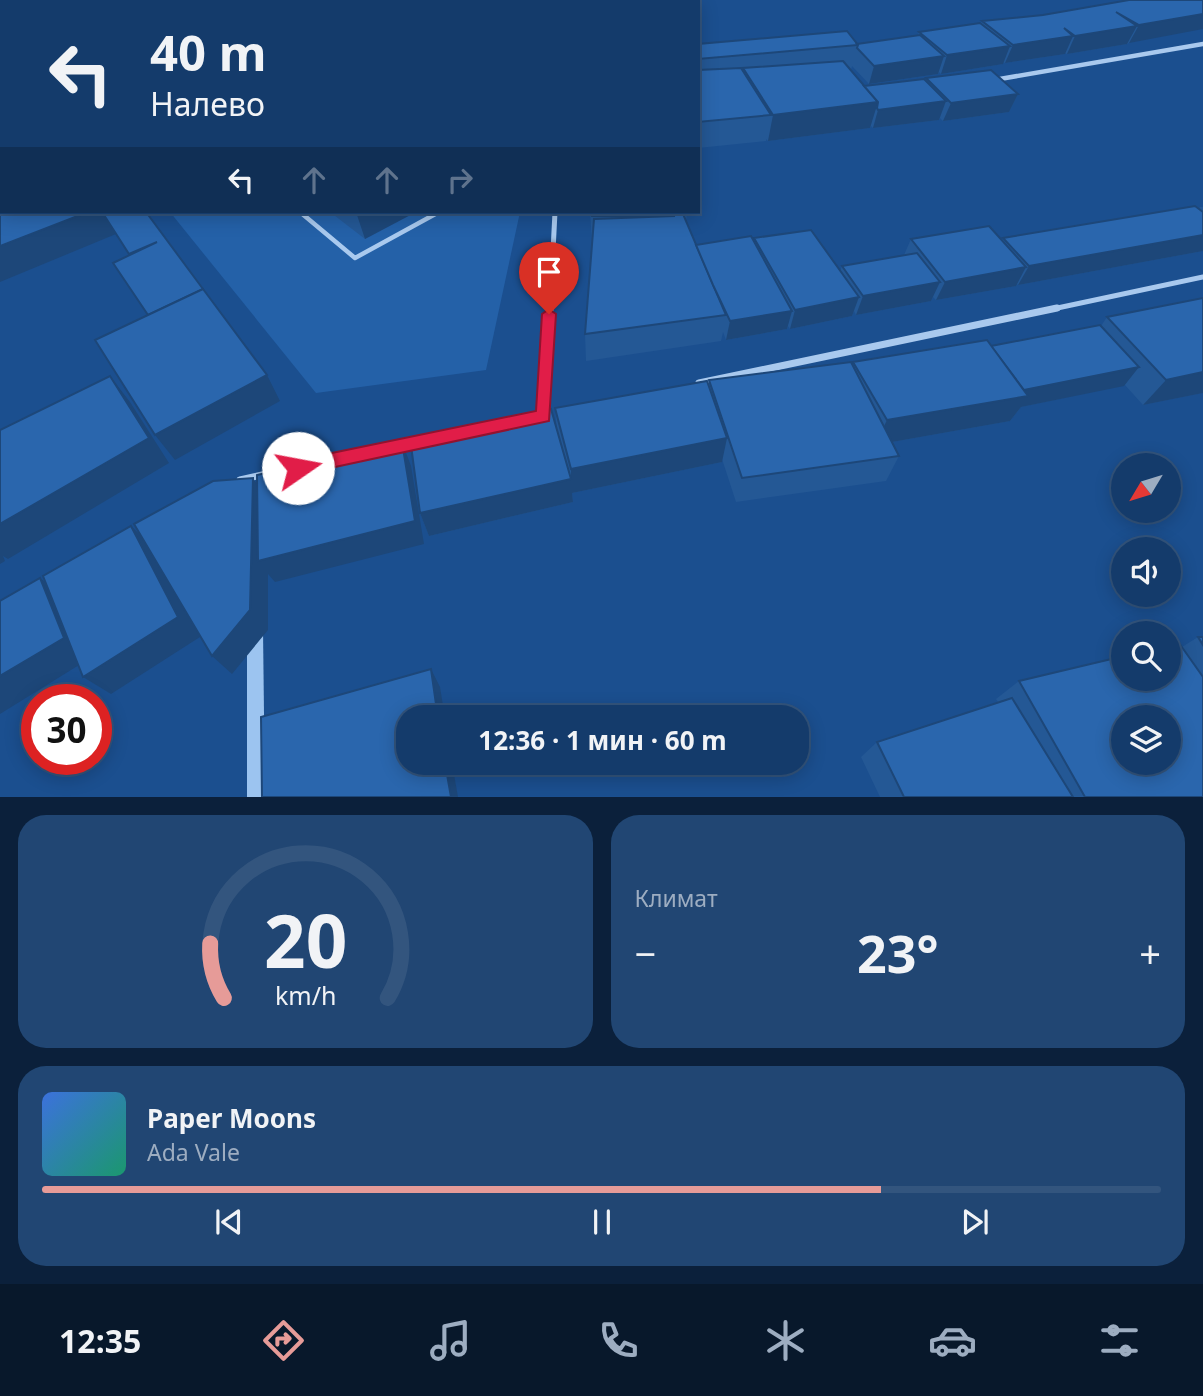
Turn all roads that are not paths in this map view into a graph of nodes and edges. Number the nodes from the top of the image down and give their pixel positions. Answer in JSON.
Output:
{"nodes":[{"id":1,"x":1203,"y":44,"type":"edge"},
{"id":2,"x":983,"y":82,"type":"edge"},
{"id":3,"x":302,"y":214,"type":"edge"},
{"id":4,"x":435,"y":214,"type":"edge"},
{"id":5,"x":555,"y":214,"type":"edge"},
{"id":6,"x":1203,"y":277,"type":"edge"},
{"id":7,"x":692,"y":385,"type":"edge"},
{"id":8,"x":557,"y":413,"type":"edge"},
{"id":9,"x":544,"y":416,"type":"junction"},
{"id":10,"x":530,"y":419,"type":"edge"},
{"id":11,"x":435,"y":439,"type":"edge"},
{"id":12,"x":380,"y":450,"type":"edge"},
{"id":13,"x":274,"y":473,"type":"edge"},
{"id":14,"x":224,"y":483,"type":"edge"}],
"edges":[{"from":1,"to":2,"type":"street"},
{"from":3,"to":4,"type":"lane"},
{"from":5,"to":9,"type":"street"},
{"from":6,"to":7,"type":"street"},
{"from":8,"to":9,"type":"street"},
{"from":9,"to":10,"type":"street"},
{"from":11,"to":12,"type":"street"},
{"from":13,"to":14,"type":"street"}]}
